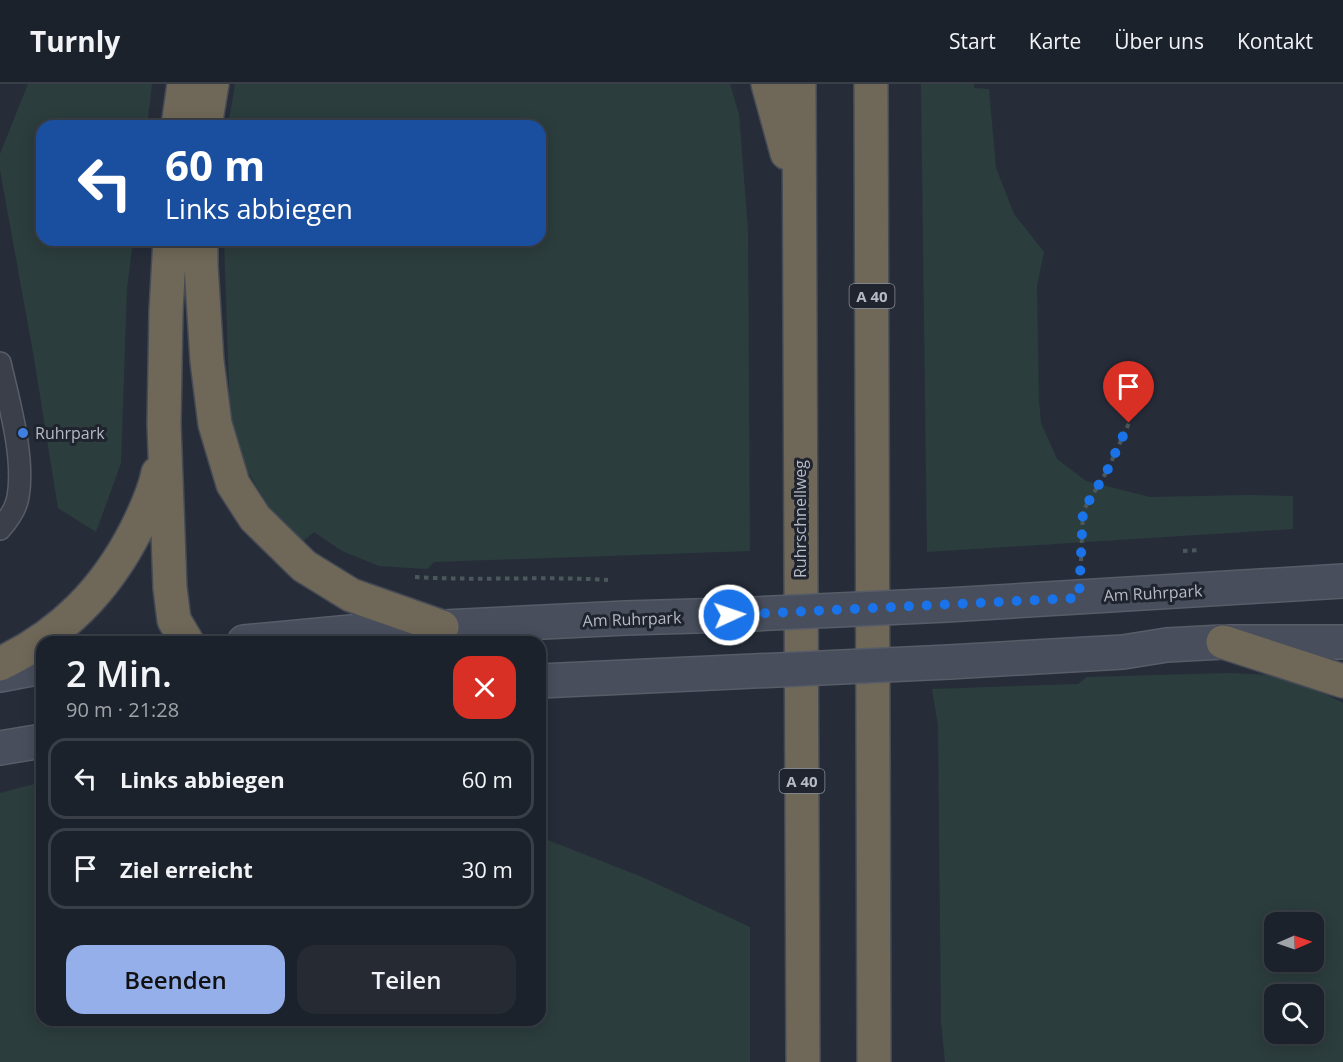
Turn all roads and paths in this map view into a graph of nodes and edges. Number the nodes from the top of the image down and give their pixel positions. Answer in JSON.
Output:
{"nodes":[{"id":1,"x":184,"y":84,"type":"edge"},
{"id":2,"x":212,"y":84,"type":"edge"},
{"id":3,"x":768,"y":84,"type":"edge"},
{"id":4,"x":799,"y":84,"type":"edge"},
{"id":5,"x":871,"y":84,"type":"edge"},
{"id":6,"x":179,"y":120,"type":"edge"},
{"id":7,"x":206,"y":120,"type":"edge"},
{"id":8,"x":799,"y":243,"type":"junction"},
{"id":9,"x":170,"y":246,"type":"edge"},
{"id":10,"x":201,"y":246,"type":"edge"},
{"id":11,"x":0,"y":363,"type":"edge"},
{"id":12,"x":1129,"y":423,"type":"dead end"},
{"id":13,"x":164,"y":424,"type":"junction"},
{"id":14,"x":0,"y":529,"type":"edge"},
{"id":15,"x":407,"y":577,"type":"dead end"},
{"id":16,"x":614,"y":580,"type":"dead end"},
{"id":17,"x":1343,"y":581,"type":"edge"},
{"id":18,"x":1079,"y":598,"type":"junction"},
{"id":19,"x":442,"y":627,"type":"junction"},
{"id":20,"x":48,"y":636,"type":"edge"},
{"id":21,"x":183,"y":636,"type":"edge"},
{"id":22,"x":308,"y":636,"type":"edge"},
{"id":23,"x":1223,"y":642,"type":"junction"},
{"id":24,"x":1343,"y":642,"type":"edge"},
{"id":25,"x":36,"y":644,"type":"edge"},
{"id":26,"x":0,"y":664,"type":"edge"},
{"id":27,"x":36,"y":668,"type":"edge"},
{"id":28,"x":0,"y":675,"type":"edge"},
{"id":29,"x":546,"y":681,"type":"edge"},
{"id":30,"x":1343,"y":681,"type":"edge"},
{"id":31,"x":36,"y":742,"type":"edge"},
{"id":32,"x":0,"y":748,"type":"edge"},
{"id":33,"x":874,"y":931,"type":"junction"},
{"id":34,"x":803,"y":1062,"type":"edge"},
{"id":35,"x":874,"y":1062,"type":"edge"},
{"id":36,"x":891,"y":1062,"type":"edge"}],
"edges":[{"from":1,"to":6,"type":"highway"},
{"from":2,"to":7,"type":"highway"},
{"from":3,"to":8,"type":"highway"},
{"from":4,"to":8,"type":"highway","name":"Ruhrschnellweg","number":"A 40"},
{"from":5,"to":33,"type":"highway","number":"A 40"},
{"from":8,"to":34,"type":"highway","name":"Ruhrschnellweg","number":"A 40"},
{"from":9,"to":13,"type":"highway"},
{"from":10,"to":19,"type":"highway"},
{"from":11,"to":14,"type":"lane"},
{"from":12,"to":18,"type":"path"},
{"from":13,"to":20,"type":"highway"},
{"from":13,"to":21,"type":"highway"},
{"from":15,"to":16,"type":"path"},
{"from":17,"to":18,"type":"main road","name":"Am Ruhrpark"},
{"from":18,"to":19,"type":"main road","name":"Am Ruhrpark","bridge":true},
{"from":19,"to":22,"type":"main road","name":"Am Ruhrpark"},
{"from":23,"to":24,"type":"main road"},
{"from":23,"to":29,"type":"main road","bridge":true},
{"from":23,"to":30,"type":"highway"},
{"from":25,"to":26,"type":"highway"},
{"from":27,"to":28,"type":"main road"},
{"from":31,"to":32,"type":"main road"},
{"from":33,"to":35,"type":"highway","number":"A 40"},
{"from":33,"to":36,"type":"highway"}]}
